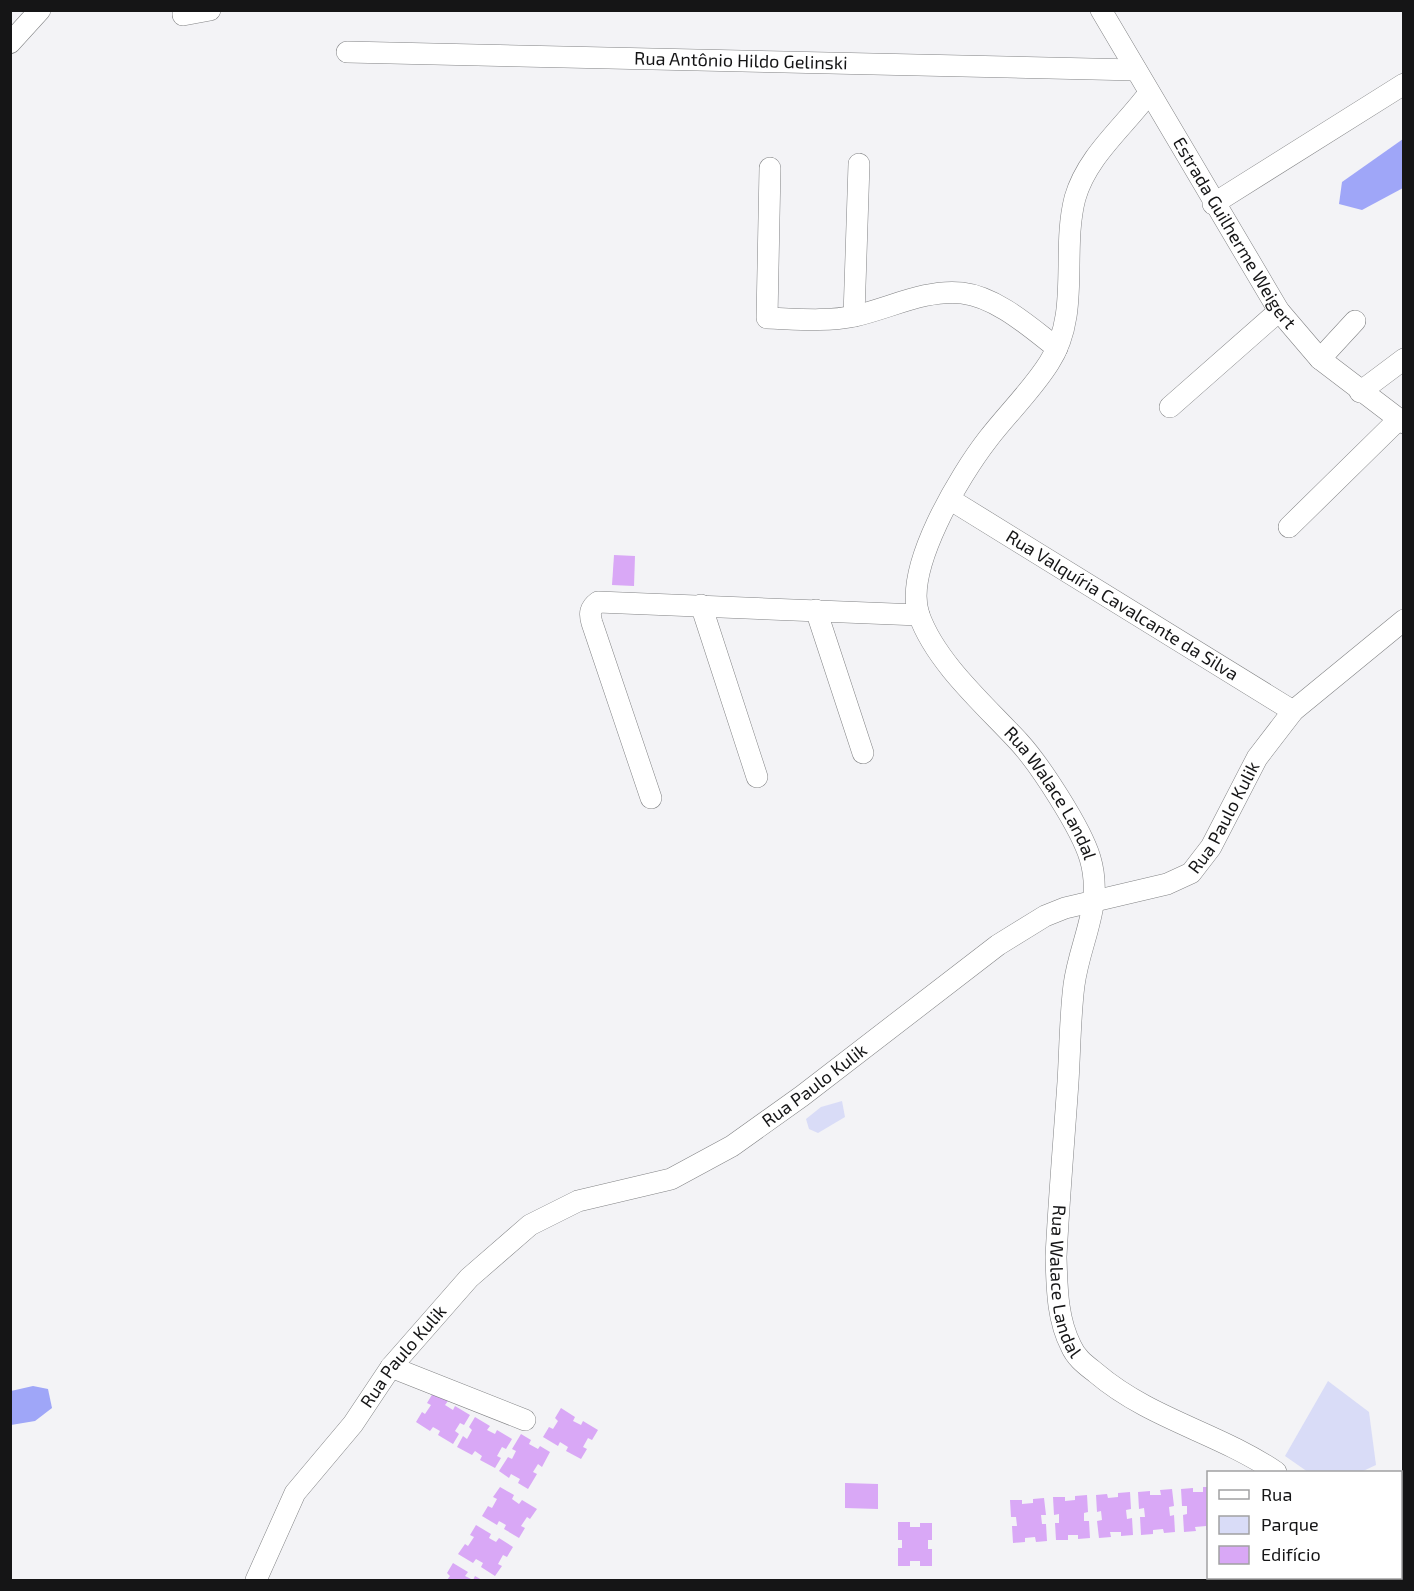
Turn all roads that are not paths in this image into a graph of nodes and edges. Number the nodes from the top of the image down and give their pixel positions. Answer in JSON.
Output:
{"nodes":[{"id":1,"x":40,"y":10,"type":"edge"},
{"id":2,"x":210,"y":10,"type":"edge"},
{"id":3,"x":1101,"y":10,"type":"edge"},
{"id":4,"x":183,"y":13,"type":"edge"},
{"id":5,"x":10,"y":43,"type":"edge"},
{"id":6,"x":347,"y":52,"type":"dead end"},
{"id":7,"x":1136,"y":70,"type":"junction"},
{"id":8,"x":1404,"y":84,"type":"edge"},
{"id":9,"x":1149,"y":93,"type":"junction"},
{"id":10,"x":859,"y":165,"type":"dead end"},
{"id":11,"x":770,"y":168,"type":"dead end"},
{"id":12,"x":1213,"y":204,"type":"junction"},
{"id":13,"x":1279,"y":311,"type":"junction"},
{"id":14,"x":854,"y":316,"type":"junction"},
{"id":15,"x":1355,"y":321,"type":"dead end"},
{"id":16,"x":1057,"y":348,"type":"junction"},
{"id":17,"x":1320,"y":359,"type":"junction"},
{"id":18,"x":1404,"y":359,"type":"edge"},
{"id":19,"x":1360,"y":392,"type":"junction"},
{"id":20,"x":1170,"y":407,"type":"dead end"},
{"id":21,"x":1401,"y":422,"type":"edge"},
{"id":22,"x":951,"y":500,"type":"junction"},
{"id":23,"x":1288,"y":527,"type":"dead end"},
{"id":24,"x":701,"y":605,"type":"junction"},
{"id":25,"x":816,"y":610,"type":"junction"},
{"id":26,"x":919,"y":615,"type":"junction"},
{"id":27,"x":1404,"y":620,"type":"edge"},
{"id":28,"x":1293,"y":711,"type":"junction"},
{"id":29,"x":863,"y":753,"type":"dead end"},
{"id":30,"x":758,"y":777,"type":"dead end"},
{"id":31,"x":651,"y":798,"type":"dead end"},
{"id":32,"x":1096,"y":900,"type":"junction"},
{"id":33,"x":391,"y":1367,"type":"junction"},
{"id":34,"x":525,"y":1420,"type":"dead end"},
{"id":35,"x":1273,"y":1471,"type":"edge"},
{"id":36,"x":260,"y":1579,"type":"edge"}],
"edges":[{"from":1,"to":5,"type":"street"},
{"from":2,"to":4,"type":"street"},
{"from":3,"to":7,"type":"street","name":"Estrada Guilherme Weigert"},
{"from":6,"to":7,"type":"street","name":"Rua Antônio Hildo Gelinski"},
{"from":7,"to":9,"type":"street","name":"Estrada Guilherme Weigert"},
{"from":8,"to":12,"type":"street"},
{"from":9,"to":12,"type":"street","name":"Estrada Guilherme Weigert"},
{"from":9,"to":16,"type":"street","name":"Rua Walace Landal"},
{"from":10,"to":14,"type":"street"},
{"from":11,"to":14,"type":"street"},
{"from":12,"to":13,"type":"street","name":"Estrada Guilherme Weigert"},
{"from":13,"to":17,"type":"street","name":"Estrada Guilherme Weigert"},
{"from":13,"to":20,"type":"street"},
{"from":14,"to":16,"type":"street"},
{"from":15,"to":17,"type":"street"},
{"from":16,"to":22,"type":"street","name":"Rua Walace Landal"},
{"from":17,"to":19,"type":"street","name":"Estrada Guilherme Weigert"},
{"from":18,"to":19,"type":"street"},
{"from":19,"to":21,"type":"street","name":"Estrada Guilherme Weigert"},
{"from":21,"to":23,"type":"street"},
{"from":22,"to":26,"type":"street","name":"Rua Walace Landal"},
{"from":22,"to":28,"type":"street","name":"Rua Valquíria Cavalcante da Silva"},
{"from":24,"to":25,"type":"street"},
{"from":24,"to":30,"type":"street"},
{"from":24,"to":31,"type":"street"},
{"from":25,"to":26,"type":"street"},
{"from":25,"to":29,"type":"street"},
{"from":26,"to":32,"type":"street","name":"Rua Walace Landal"},
{"from":27,"to":28,"type":"street","name":"Rua Paulo Kulik"},
{"from":28,"to":32,"type":"street","name":"Rua Paulo Kulik"},
{"from":32,"to":33,"type":"street","name":"Rua Paulo Kulik"},
{"from":32,"to":35,"type":"street","name":"Rua Walace Landal"},
{"from":33,"to":34,"type":"street"},
{"from":33,"to":36,"type":"street","name":"Rua Paulo Kulik"}]}
